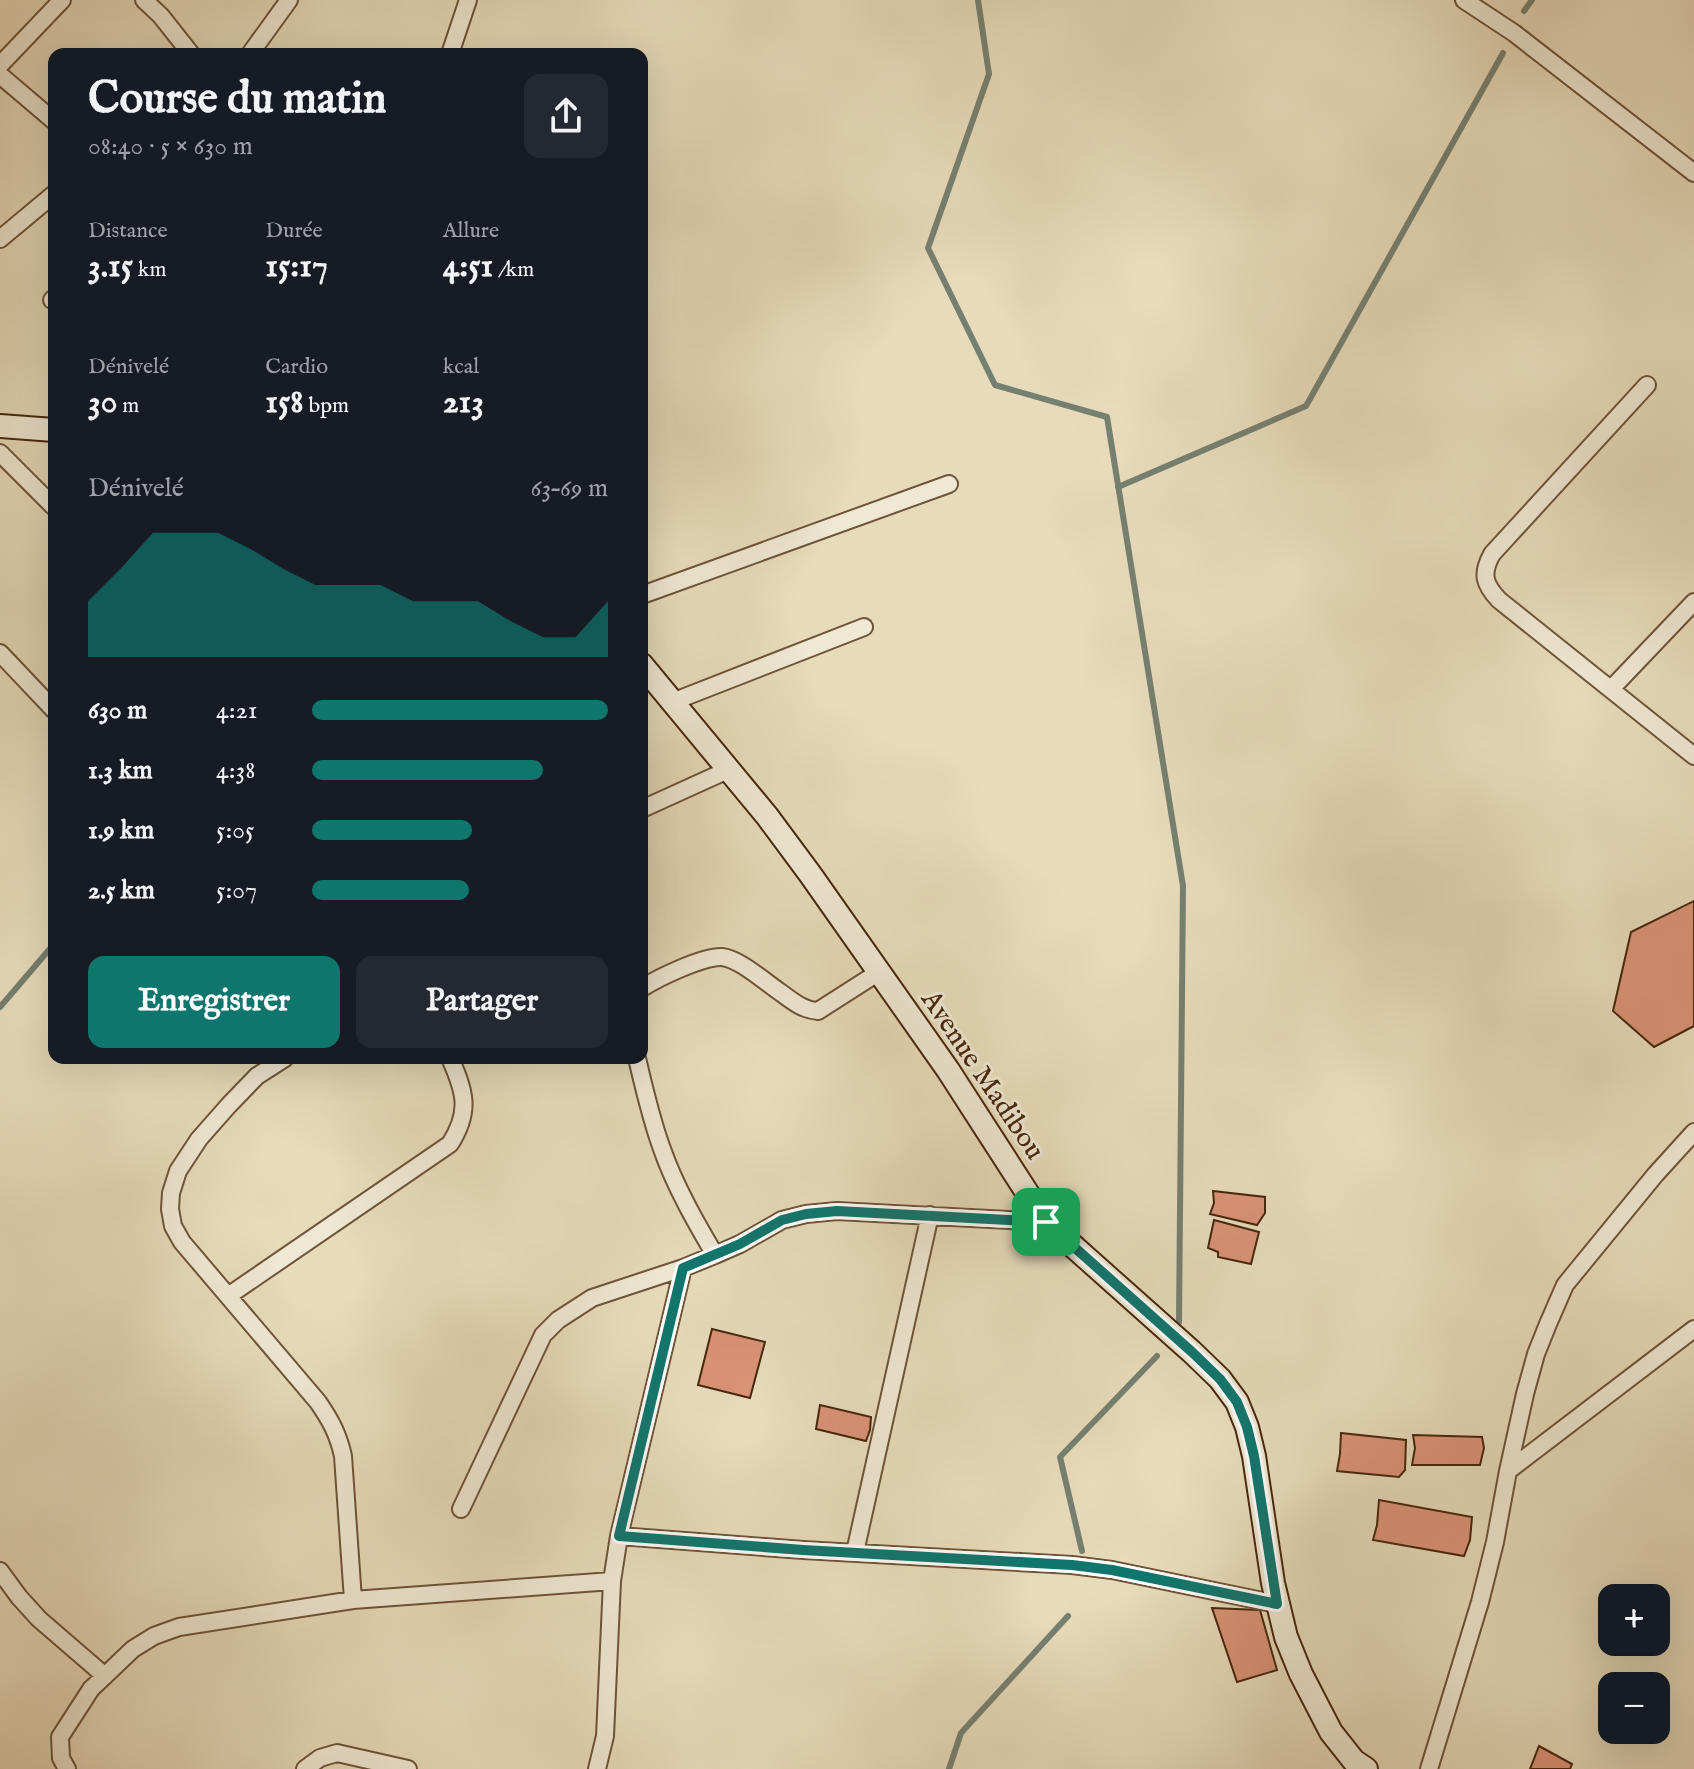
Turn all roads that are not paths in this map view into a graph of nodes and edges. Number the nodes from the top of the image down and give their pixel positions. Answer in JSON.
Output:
{"nodes":[{"id":1,"x":62,"y":0,"type":"edge"},
{"id":2,"x":144,"y":0,"type":"edge"},
{"id":3,"x":289,"y":0,"type":"edge"},
{"id":4,"x":468,"y":0,"type":"edge"},
{"id":5,"x":1464,"y":0,"type":"edge"},
{"id":6,"x":186,"y":48,"type":"edge"},
{"id":7,"x":254,"y":48,"type":"edge"},
{"id":8,"x":452,"y":48,"type":"edge"},
{"id":9,"x":0,"y":65,"type":"edge"},
{"id":10,"x":0,"y":75,"type":"edge"},
{"id":11,"x":48,"y":116,"type":"edge"},
{"id":12,"x":1694,"y":173,"type":"edge"},
{"id":13,"x":48,"y":199,"type":"edge"},
{"id":14,"x":0,"y":239,"type":"edge"},
{"id":15,"x":1647,"y":385,"type":"dead end"},
{"id":16,"x":0,"y":426,"type":"edge"},
{"id":17,"x":48,"y":430,"type":"edge"},
{"id":18,"x":0,"y":453,"type":"edge"},
{"id":19,"x":949,"y":484,"type":"dead end"},
{"id":20,"x":48,"y":501,"type":"edge"},
{"id":21,"x":648,"y":593,"type":"edge"},
{"id":22,"x":1694,"y":602,"type":"edge"},
{"id":23,"x":864,"y":627,"type":"dead end"},
{"id":24,"x":0,"y":653,"type":"edge"},
{"id":25,"x":648,"y":672,"type":"edge"},
{"id":26,"x":1611,"y":689,"type":"junction"},
{"id":27,"x":672,"y":702,"type":"junction"},
{"id":28,"x":48,"y":704,"type":"edge"},
{"id":29,"x":1694,"y":756,"type":"edge"},
{"id":30,"x":728,"y":770,"type":"junction"},
{"id":31,"x":648,"y":806,"type":"edge"},
{"id":32,"x":879,"y":972,"type":"junction"},
{"id":33,"x":648,"y":984,"type":"edge"},
{"id":34,"x":276,"y":1064,"type":"edge"},
{"id":35,"x":453,"y":1064,"type":"edge"},
{"id":36,"x":638,"y":1064,"type":"edge"},
{"id":37,"x":1694,"y":1132,"type":"edge"},
{"id":38,"x":930,"y":1215,"type":"junction"},
{"id":39,"x":1046,"y":1222,"type":"junction"},
{"id":40,"x":715,"y":1255,"type":"junction"},
{"id":41,"x":683,"y":1268,"type":"junction"},
{"id":42,"x":228,"y":1296,"type":"junction"},
{"id":43,"x":1694,"y":1329,"type":"edge"},
{"id":44,"x":1508,"y":1471,"type":"junction"},
{"id":45,"x":461,"y":1509,"type":"dead end"},
{"id":46,"x":619,"y":1536,"type":"junction"},
{"id":47,"x":855,"y":1552,"type":"junction"},
{"id":48,"x":0,"y":1571,"type":"edge"},
{"id":49,"x":612,"y":1581,"type":"junction"},
{"id":50,"x":353,"y":1600,"type":"junction"},
{"id":51,"x":1277,"y":1604,"type":"junction"},
{"id":52,"x":105,"y":1676,"type":"junction"},
{"id":53,"x":67,"y":1769,"type":"edge"},
{"id":54,"x":305,"y":1769,"type":"edge"},
{"id":55,"x":408,"y":1769,"type":"edge"},
{"id":56,"x":597,"y":1769,"type":"edge"},
{"id":57,"x":1366,"y":1769,"type":"edge"},
{"id":58,"x":1429,"y":1769,"type":"edge"}],
"edges":[{"from":1,"to":9,"type":"street"},
{"from":2,"to":6,"type":"street"},
{"from":3,"to":7,"type":"street"},
{"from":4,"to":8,"type":"street"},
{"from":5,"to":12,"type":"street"},
{"from":10,"to":11,"type":"street"},
{"from":13,"to":14,"type":"street"},
{"from":15,"to":26,"type":"street"},
{"from":16,"to":17,"type":"street"},
{"from":18,"to":20,"type":"street"},
{"from":19,"to":21,"type":"street"},
{"from":22,"to":26,"type":"street"},
{"from":23,"to":27,"type":"street"},
{"from":24,"to":28,"type":"street"},
{"from":25,"to":27,"type":"street","name":"Avenue Madibou"},
{"from":26,"to":29,"type":"street"},
{"from":27,"to":30,"type":"street","name":"Avenue Madibou"},
{"from":30,"to":31,"type":"street"},
{"from":30,"to":32,"type":"street","name":"Avenue Madibou"},
{"from":32,"to":33,"type":"street"},
{"from":32,"to":39,"type":"street","name":"Avenue Madibou"},
{"from":34,"to":42,"type":"street"},
{"from":35,"to":42,"type":"street"},
{"from":36,"to":40,"type":"street"},
{"from":37,"to":44,"type":"street"},
{"from":38,"to":39,"type":"street"},
{"from":38,"to":40,"type":"street"},
{"from":38,"to":47,"type":"street"},
{"from":39,"to":51,"type":"street","name":"Avenue Madibou"},
{"from":40,"to":41,"type":"street"},
{"from":41,"to":45,"type":"street"},
{"from":41,"to":46,"type":"street"},
{"from":42,"to":50,"type":"street"},
{"from":43,"to":44,"type":"street"},
{"from":44,"to":58,"type":"street"},
{"from":46,"to":47,"type":"street"},
{"from":46,"to":49,"type":"street"},
{"from":47,"to":51,"type":"street"},
{"from":48,"to":52,"type":"street"},
{"from":49,"to":50,"type":"street"},
{"from":49,"to":56,"type":"street"},
{"from":50,"to":52,"type":"street"},
{"from":51,"to":57,"type":"street","name":"Avenue Madibou"},
{"from":52,"to":53,"type":"street"},
{"from":54,"to":55,"type":"street"}]}
